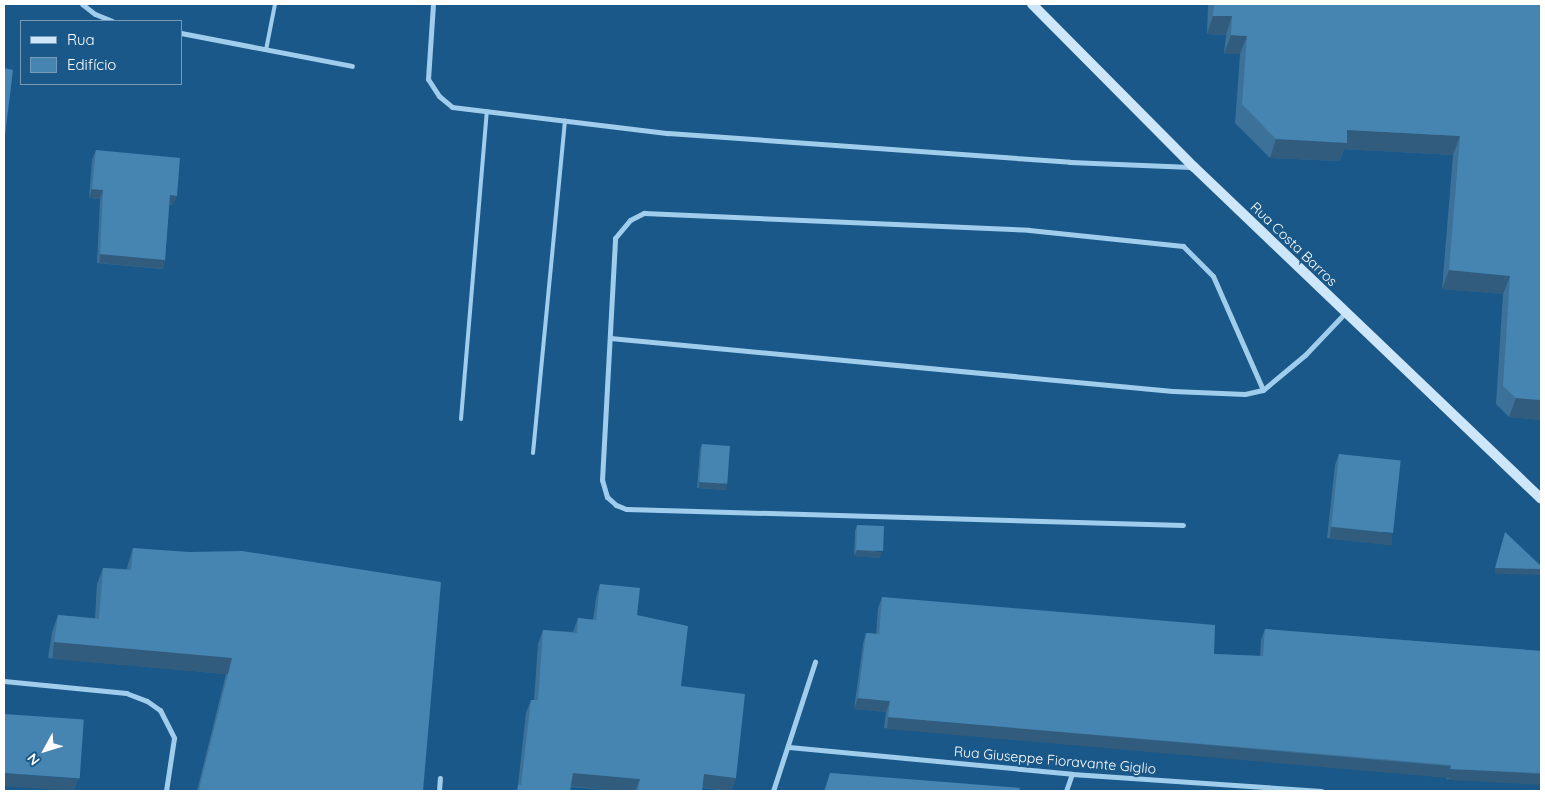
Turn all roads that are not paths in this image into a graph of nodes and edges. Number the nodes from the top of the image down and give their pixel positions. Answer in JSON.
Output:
{"nodes":[{"id":1,"x":82,"y":4,"type":"edge"},
{"id":2,"x":275,"y":4,"type":"edge"},
{"id":3,"x":433,"y":4,"type":"edge"},
{"id":4,"x":1032,"y":4,"type":"edge"},
{"id":5,"x":110,"y":20,"type":"edge"},
{"id":6,"x":182,"y":33,"type":"edge"},
{"id":7,"x":266,"y":50,"type":"junction"},
{"id":8,"x":352,"y":66,"type":"dead end"},
{"id":9,"x":488,"y":112,"type":"junction"},
{"id":10,"x":565,"y":121,"type":"junction"},
{"id":11,"x":1194,"y":167,"type":"junction"},
{"id":12,"x":1346,"y":312,"type":"junction"},
{"id":13,"x":610,"y":338,"type":"junction"},
{"id":14,"x":1263,"y":390,"type":"junction"},
{"id":15,"x":461,"y":419,"type":"dead end"},
{"id":16,"x":533,"y":452,"type":"dead end"},
{"id":17,"x":1541,"y":499,"type":"edge"},
{"id":18,"x":1184,"y":525,"type":"dead end"},
{"id":19,"x":816,"y":662,"type":"dead end"},
{"id":20,"x":4,"y":681,"type":"edge"},
{"id":21,"x":789,"y":747,"type":"junction"},
{"id":22,"x":1072,"y":774,"type":"junction"},
{"id":23,"x":440,"y":778,"type":"dead end"},
{"id":24,"x":166,"y":791,"type":"edge"},
{"id":25,"x":438,"y":791,"type":"edge"},
{"id":26,"x":772,"y":791,"type":"edge"},
{"id":27,"x":1066,"y":791,"type":"edge"},
{"id":28,"x":1320,"y":791,"type":"edge"}],
"edges":[{"from":1,"to":5,"type":"street"},
{"from":2,"to":7,"type":"lane"},
{"from":3,"to":9,"type":"street"},
{"from":4,"to":11,"type":"main road","name":"Rua Costa Barros"},
{"from":6,"to":7,"type":"street"},
{"from":7,"to":8,"type":"street"},
{"from":9,"to":10,"type":"street"},
{"from":9,"to":15,"type":"lane"},
{"from":10,"to":11,"type":"street"},
{"from":10,"to":16,"type":"lane"},
{"from":11,"to":12,"type":"main road","name":"Rua Costa Barros"},
{"from":12,"to":14,"type":"street"},
{"from":12,"to":17,"type":"main road","name":"Rua Costa Barros"},
{"from":13,"to":14,"type":"street"},
{"from":13,"to":14,"type":"street"},
{"from":13,"to":18,"type":"street"},
{"from":19,"to":21,"type":"street"},
{"from":20,"to":24,"type":"street"},
{"from":21,"to":22,"type":"street","name":"Rua Giuseppe Fioravante Giglio"},
{"from":21,"to":26,"type":"street"},
{"from":22,"to":27,"type":"street"},
{"from":22,"to":28,"type":"street","name":"Rua Giuseppe Fioravante Giglio"},
{"from":23,"to":25,"type":"street"}]}
